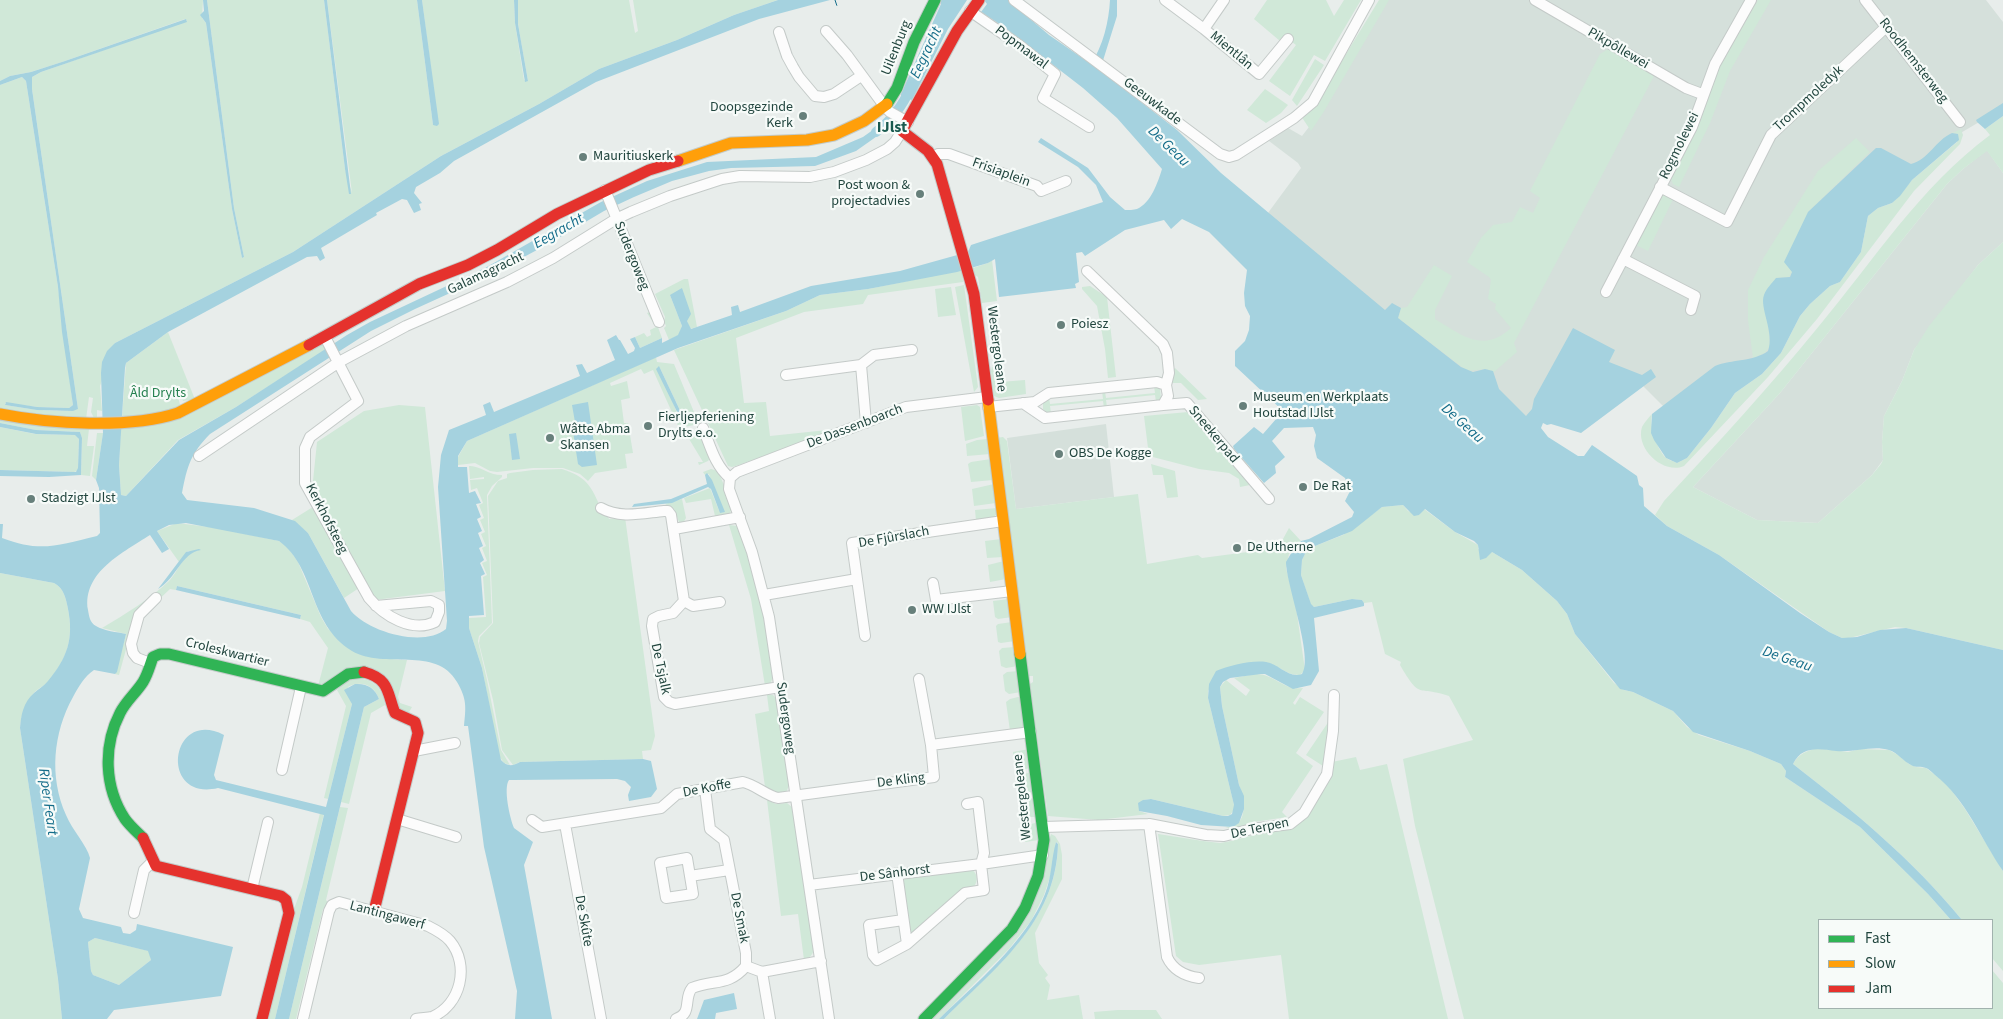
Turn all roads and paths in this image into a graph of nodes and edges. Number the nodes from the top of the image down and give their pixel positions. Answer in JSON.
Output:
{"nodes":[{"id":1,"x":935,"y":0,"type":"edge"},
{"id":2,"x":1014,"y":0,"type":"edge"},
{"id":3,"x":1166,"y":0,"type":"edge"},
{"id":4,"x":1224,"y":0,"type":"edge"},
{"id":5,"x":1369,"y":0,"type":"edge"},
{"id":6,"x":1536,"y":0,"type":"edge"},
{"id":7,"x":1751,"y":0,"type":"edge"},
{"id":8,"x":1865,"y":0,"type":"edge"},
{"id":9,"x":975,"y":5,"type":"edge"},
{"id":10,"x":1886,"y":27,"type":"junction"},
{"id":11,"x":1204,"y":29,"type":"junction"},
{"id":12,"x":826,"y":31,"type":"dead end"},
{"id":13,"x":779,"y":32,"type":"dead end"},
{"id":14,"x":1288,"y":39,"type":"dead end"},
{"id":15,"x":861,"y":76,"type":"junction"},
{"id":16,"x":1702,"y":94,"type":"junction"},
{"id":17,"x":887,"y":109,"type":"junction"},
{"id":18,"x":1960,"y":122,"type":"dead end"},
{"id":19,"x":904,"y":125,"type":"junction"},
{"id":20,"x":1089,"y":127,"type":"dead end"},
{"id":21,"x":934,"y":157,"type":"junction"},
{"id":22,"x":1066,"y":181,"type":"dead end"},
{"id":23,"x":1660,"y":186,"type":"junction"},
{"id":24,"x":606,"y":194,"type":"junction"},
{"id":25,"x":616,"y":219,"type":"junction"},
{"id":26,"x":1623,"y":259,"type":"junction"},
{"id":27,"x":1087,"y":271,"type":"dead end"},
{"id":28,"x":1606,"y":292,"type":"dead end"},
{"id":29,"x":1691,"y":310,"type":"dead end"},
{"id":30,"x":659,"y":322,"type":"dead end"},
{"id":31,"x":327,"y":341,"type":"junction"},
{"id":32,"x":912,"y":350,"type":"dead end"},
{"id":33,"x":337,"y":358,"type":"junction"},
{"id":34,"x":861,"y":366,"type":"junction"},
{"id":35,"x":786,"y":375,"type":"dead end"},
{"id":36,"x":1166,"y":385,"type":"junction"},
{"id":37,"x":987,"y":402,"type":"junction"},
{"id":38,"x":1023,"y":404,"type":"junction"},
{"id":39,"x":1163,"y":405,"type":"junction"},
{"id":40,"x":0,"y":414,"type":"edge"},
{"id":41,"x":866,"y":423,"type":"junction"},
{"id":42,"x":703,"y":428,"type":"dead end"},
{"id":43,"x":198,"y":456,"type":"dead end"},
{"id":44,"x":730,"y":478,"type":"junction"},
{"id":45,"x":1269,"y":499,"type":"dead end"},
{"id":46,"x":601,"y":508,"type":"dead end"},
{"id":47,"x":740,"y":517,"type":"junction"},
{"id":48,"x":1003,"y":521,"type":"junction"},
{"id":49,"x":674,"y":529,"type":"junction"},
{"id":50,"x":857,"y":579,"type":"junction"},
{"id":51,"x":933,"y":583,"type":"dead end"},
{"id":52,"x":1012,"y":591,"type":"junction"},
{"id":53,"x":764,"y":595,"type":"junction"},
{"id":54,"x":156,"y":598,"type":"dead end"},
{"id":55,"x":684,"y":600,"type":"junction"},
{"id":56,"x":720,"y":602,"type":"dead end"},
{"id":57,"x":376,"y":606,"type":"junction"},
{"id":58,"x":865,"y":636,"type":"dead end"},
{"id":59,"x":150,"y":663,"type":"junction"},
{"id":60,"x":920,"y":679,"type":"dead end"},
{"id":61,"x":302,"y":687,"type":"junction"},
{"id":62,"x":780,"y":687,"type":"junction"},
{"id":63,"x":1334,"y":695,"type":"dead end"},
{"id":64,"x":1031,"y":732,"type":"junction"},
{"id":65,"x":455,"y":743,"type":"dead end"},
{"id":66,"x":931,"y":745,"type":"junction"},
{"id":67,"x":414,"y":751,"type":"junction"},
{"id":68,"x":282,"y":770,"type":"dead end"},
{"id":69,"x":705,"y":789,"type":"junction"},
{"id":70,"x":796,"y":797,"type":"junction"},
{"id":71,"x":967,"y":804,"type":"dead end"},
{"id":72,"x":397,"y":819,"type":"junction"},
{"id":73,"x":532,"y":820,"type":"dead end"},
{"id":74,"x":268,"y":822,"type":"dead end"},
{"id":75,"x":565,"y":824,"type":"junction"},
{"id":76,"x":1149,"y":824,"type":"junction"},
{"id":77,"x":1043,"y":827,"type":"junction"},
{"id":78,"x":456,"y":837,"type":"dead end"},
{"id":79,"x":1042,"y":855,"type":"junction"},
{"id":80,"x":152,"y":862,"type":"junction"},
{"id":81,"x":981,"y":864,"type":"junction"},
{"id":82,"x":730,"y":870,"type":"junction"},
{"id":83,"x":897,"y":873,"type":"junction"},
{"id":84,"x":690,"y":876,"type":"dead end"},
{"id":85,"x":809,"y":885,"type":"junction"},
{"id":86,"x":252,"y":889,"type":"junction"},
{"id":87,"x":374,"y":911,"type":"junction"},
{"id":88,"x":134,"y":913,"type":"dead end"},
{"id":89,"x":903,"y":920,"type":"junction"},
{"id":90,"x":907,"y":944,"type":"junction"},
{"id":91,"x":821,"y":961,"type":"junction"},
{"id":92,"x":746,"y":966,"type":"junction"},
{"id":93,"x":762,"y":972,"type":"junction"},
{"id":94,"x":1199,"y":978,"type":"dead end"},
{"id":95,"x":262,"y":1019,"type":"edge"},
{"id":96,"x":303,"y":1019,"type":"edge"},
{"id":97,"x":416,"y":1019,"type":"edge"},
{"id":98,"x":601,"y":1019,"type":"edge"},
{"id":99,"x":676,"y":1019,"type":"edge"},
{"id":100,"x":770,"y":1019,"type":"edge"},
{"id":101,"x":829,"y":1019,"type":"edge"},
{"id":102,"x":924,"y":1019,"type":"edge"}],
"edges":[{"from":1,"to":17,"type":"street","name":"Uilenburg"},
{"from":2,"to":5,"type":"street","name":"Geeuwkade"},
{"from":3,"to":11,"type":"street","name":"Mientlân"},
{"from":4,"to":11,"type":"street"},
{"from":6,"to":16,"type":"street","name":"Pikpôllewei"},
{"from":7,"to":16,"type":"street","name":"Rogmolewei"},
{"from":8,"to":10,"type":"street","name":"Roodhemsterweg"},
{"from":9,"to":19,"type":"street","name":"Galamagracht"},
{"from":9,"to":20,"type":"street","name":"Popmawal"},
{"from":10,"to":18,"type":"street","name":"Roodhemsterweg"},
{"from":10,"to":23,"type":"street","name":"Trompmoledyk"},
{"from":11,"to":14,"type":"street","name":"Mientlân"},
{"from":12,"to":15,"type":"street"},
{"from":13,"to":15,"type":"street"},
{"from":15,"to":17,"type":"street"},
{"from":16,"to":23,"type":"street","name":"Rogmolewei"},
{"from":17,"to":19,"type":"street"},
{"from":17,"to":24,"type":"street"},
{"from":19,"to":21,"type":"street"},
{"from":19,"to":25,"type":"street","name":"Galamagracht"},
{"from":21,"to":22,"type":"street","name":"Frisiaplein"},
{"from":21,"to":37,"type":"street","name":"Westergoleane"},
{"from":23,"to":26,"type":"street","name":"Rogmolewei"},
{"from":24,"to":25,"type":"street","name":"Sudergoweg"},
{"from":24,"to":31,"type":"street"},
{"from":25,"to":30,"type":"street","name":"Sudergoweg"},
{"from":25,"to":33,"type":"street","name":"Galamagracht"},
{"from":26,"to":28,"type":"street","name":"Rogmolewei"},
{"from":26,"to":29,"type":"street"},
{"from":27,"to":36,"type":"street"},
{"from":31,"to":33,"type":"street","name":"Kerkhofsteeg"},
{"from":31,"to":40,"type":"street"},
{"from":32,"to":34,"type":"street"},
{"from":33,"to":43,"type":"street","name":"Galamagracht"},
{"from":33,"to":57,"type":"street","name":"Kerkhofsteeg"},
{"from":34,"to":35,"type":"street"},
{"from":34,"to":41,"type":"street"},
{"from":36,"to":38,"type":"street","name":"De Dassenboarch"},
{"from":36,"to":39,"type":"street"},
{"from":37,"to":38,"type":"street","name":"De Dassenboarch"},
{"from":37,"to":41,"type":"street","name":"De Dassenboarch"},
{"from":37,"to":48,"type":"street","name":"Westergoleane"},
{"from":38,"to":39,"type":"street"},
{"from":39,"to":45,"type":"street","name":"Sneekerpad"},
{"from":41,"to":44,"type":"street","name":"De Dassenboarch"},
{"from":42,"to":44,"type":"street","name":"Sudergoweg"},
{"from":44,"to":47,"type":"street","name":"Sudergoweg"},
{"from":46,"to":49,"type":"street"},
{"from":47,"to":49,"type":"street"},
{"from":47,"to":53,"type":"street","name":"Sudergoweg"},
{"from":48,"to":50,"type":"street","name":"De Fjûrslach"},
{"from":48,"to":52,"type":"street","name":"Westergoleane"},
{"from":49,"to":55,"type":"street"},
{"from":50,"to":53,"type":"street"},
{"from":50,"to":58,"type":"street"},
{"from":51,"to":52,"type":"street"},
{"from":52,"to":64,"type":"street","name":"Westergoleane"},
{"from":53,"to":62,"type":"street","name":"Sudergoweg"},
{"from":54,"to":59,"type":"street"},
{"from":55,"to":56,"type":"street"},
{"from":55,"to":62,"type":"street","name":"De Tsjalk"},
{"from":57,"to":57,"type":"street","name":"Kerkhofsteeg"},
{"from":59,"to":61,"type":"street","name":"Croleskwartier"},
{"from":59,"to":80,"type":"street"},
{"from":60,"to":66,"type":"street"},
{"from":61,"to":67,"type":"street","name":"Croleskwartier"},
{"from":61,"to":68,"type":"street"},
{"from":62,"to":70,"type":"street","name":"Sudergoweg"},
{"from":63,"to":76,"type":"street","name":"De Terpen"},
{"from":64,"to":66,"type":"street"},
{"from":64,"to":77,"type":"street","name":"Westergoleane"},
{"from":65,"to":67,"type":"street"},
{"from":66,"to":70,"type":"street","name":"De Kling"},
{"from":67,"to":72,"type":"street","name":"Croleskwartier"},
{"from":69,"to":70,"type":"street","name":"De Koffe"},
{"from":69,"to":75,"type":"street","name":"De Koffe"},
{"from":69,"to":82,"type":"street","name":"De Smak"},
{"from":70,"to":85,"type":"street","name":"Sudergoweg"},
{"from":71,"to":81,"type":"street"},
{"from":72,"to":78,"type":"street"},
{"from":72,"to":87,"type":"street","name":"Croleskwartier"},
{"from":73,"to":75,"type":"street","name":"De Koffe"},
{"from":74,"to":86,"type":"street"},
{"from":75,"to":98,"type":"street","name":"De Skûte"},
{"from":76,"to":77,"type":"street","name":"De Terpen"},
{"from":76,"to":94,"type":"street"},
{"from":77,"to":79,"type":"street","name":"Westergoleane"},
{"from":79,"to":81,"type":"street","name":"De Sânhorst"},
{"from":79,"to":102,"type":"street","name":"Westergoleane"},
{"from":80,"to":86,"type":"street"},
{"from":80,"to":88,"type":"street"},
{"from":81,"to":83,"type":"street","name":"De Sânhorst"},
{"from":81,"to":90,"type":"street"},
{"from":82,"to":84,"type":"street"},
{"from":82,"to":92,"type":"street","name":"De Smak"},
{"from":83,"to":85,"type":"street","name":"De Sânhorst"},
{"from":83,"to":89,"type":"street"},
{"from":85,"to":91,"type":"street","name":"Sudergoweg"},
{"from":86,"to":95,"type":"street"},
{"from":87,"to":96,"type":"street","name":"Lantingawerf"},
{"from":87,"to":97,"type":"street","name":"Lantingawerf"},
{"from":89,"to":90,"type":"street"},
{"from":89,"to":90,"type":"street"},
{"from":91,"to":93,"type":"street"},
{"from":91,"to":101,"type":"street","name":"Sudergoweg"},
{"from":92,"to":93,"type":"street"},
{"from":92,"to":99,"type":"street"},
{"from":93,"to":100,"type":"street"}]}
